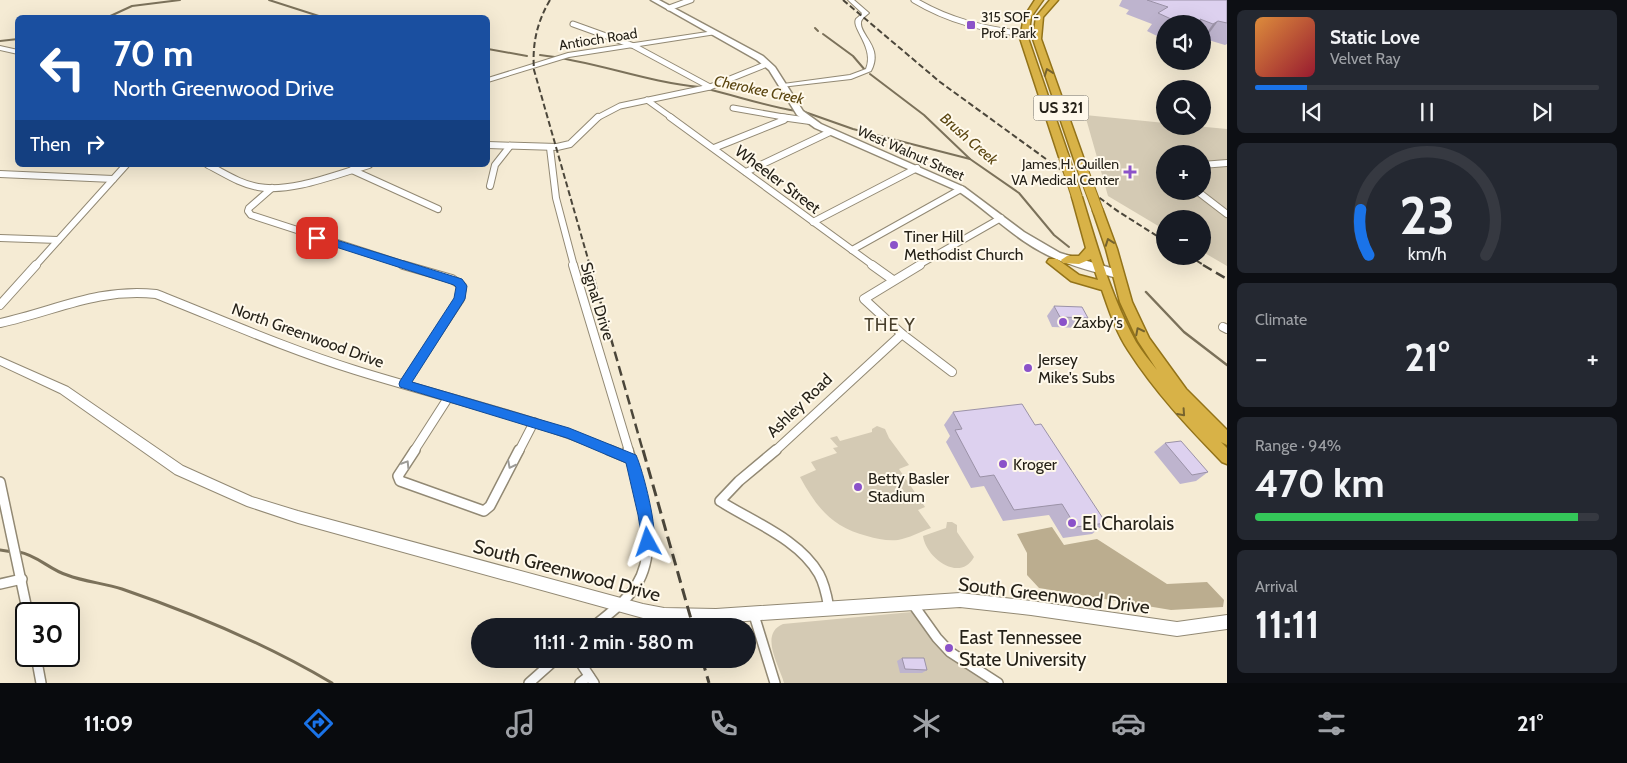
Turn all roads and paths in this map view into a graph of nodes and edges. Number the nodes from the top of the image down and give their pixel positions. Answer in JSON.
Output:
{"nodes":[{"id":1,"x":654,"y":0,"type":"edge"},
{"id":2,"x":691,"y":0,"type":"edge"},
{"id":3,"x":851,"y":0,"type":"edge"},
{"id":4,"x":914,"y":0,"type":"edge"},
{"id":5,"x":1039,"y":0,"type":"edge"},
{"id":6,"x":1054,"y":0,"type":"edge"},
{"id":7,"x":669,"y":8,"type":"junction"},
{"id":8,"x":573,"y":24,"type":"dead end"},
{"id":9,"x":714,"y":32,"type":"junction"},
{"id":10,"x":1024,"y":34,"type":"junction"},
{"id":11,"x":634,"y":46,"type":"junction"},
{"id":12,"x":0,"y":48,"type":"edge"},
{"id":13,"x":15,"y":51,"type":"edge"},
{"id":14,"x":767,"y":64,"type":"junction"},
{"id":15,"x":490,"y":79,"type":"edge"},
{"id":16,"x":784,"y":86,"type":"junction"},
{"id":17,"x":706,"y":88,"type":"junction"},
{"id":18,"x":1043,"y":94,"type":"junction"},
{"id":19,"x":1056,"y":96,"type":"junction"},
{"id":20,"x":647,"y":100,"type":"junction"},
{"id":21,"x":733,"y":108,"type":"dead end"},
{"id":22,"x":784,"y":120,"type":"junction"},
{"id":23,"x":810,"y":122,"type":"junction"},
{"id":24,"x":830,"y":132,"type":"junction"},
{"id":25,"x":490,"y":145,"type":"edge"},
{"id":26,"x":510,"y":146,"type":"junction"},
{"id":27,"x":550,"y":148,"type":"junction"},
{"id":28,"x":714,"y":148,"type":"junction"},
{"id":29,"x":1227,"y":163,"type":"edge"},
{"id":30,"x":1211,"y":164,"type":"edge"},
{"id":31,"x":124,"y":167,"type":"edge"},
{"id":32,"x":212,"y":167,"type":"edge"},
{"id":33,"x":362,"y":167,"type":"edge"},
{"id":34,"x":917,"y":168,"type":"junction"},
{"id":35,"x":352,"y":170,"type":"junction"},
{"id":36,"x":746,"y":172,"type":"junction"},
{"id":37,"x":0,"y":174,"type":"edge"},
{"id":38,"x":113,"y":179,"type":"junction"},
{"id":39,"x":490,"y":186,"type":"dead end"},
{"id":40,"x":272,"y":188,"type":"junction"},
{"id":41,"x":961,"y":190,"type":"junction"},
{"id":42,"x":1209,"y":200,"type":"edge"},
{"id":43,"x":438,"y":209,"type":"dead end"},
{"id":44,"x":1227,"y":214,"type":"edge"},
{"id":45,"x":1001,"y":218,"type":"junction"},
{"id":46,"x":813,"y":222,"type":"junction"},
{"id":47,"x":1021,"y":234,"type":"junction"},
{"id":48,"x":0,"y":238,"type":"edge"},
{"id":49,"x":58,"y":240,"type":"junction"},
{"id":50,"x":1092,"y":248,"type":"junction"},
{"id":51,"x":852,"y":250,"type":"junction"},
{"id":52,"x":1067,"y":260,"type":"junction"},
{"id":53,"x":1053,"y":262,"type":"junction"},
{"id":54,"x":1102,"y":270,"type":"junction"},
{"id":55,"x":1117,"y":274,"type":"junction"},
{"id":56,"x":893,"y":280,"type":"junction"},
{"id":57,"x":1107,"y":287,"type":"junction"},
{"id":58,"x":0,"y":305,"type":"edge"},
{"id":59,"x":0,"y":323,"type":"edge"},
{"id":60,"x":902,"y":334,"type":"junction"},
{"id":61,"x":2,"y":364,"type":"edge"},
{"id":62,"x":952,"y":372,"type":"dead end"},
{"id":63,"x":404,"y":384,"type":"junction"},
{"id":64,"x":448,"y":398,"type":"junction"},
{"id":65,"x":534,"y":422,"type":"junction"},
{"id":66,"x":1227,"y":439,"type":"edge"},
{"id":67,"x":1227,"y":458,"type":"edge"},
{"id":68,"x":631,"y":459,"type":"junction"},
{"id":69,"x":0,"y":482,"type":"edge"},
{"id":70,"x":22,"y":579,"type":"junction"},
{"id":71,"x":0,"y":584,"type":"edge"},
{"id":72,"x":26,"y":602,"type":"edge"},
{"id":73,"x":912,"y":603,"type":"junction"},
{"id":74,"x":621,"y":604,"type":"junction"},
{"id":75,"x":829,"y":608,"type":"junction"},
{"id":76,"x":754,"y":615,"type":"junction"},
{"id":77,"x":604,"y":618,"type":"edge"},
{"id":78,"x":1227,"y":622,"type":"edge"},
{"id":79,"x":38,"y":667,"type":"edge"},
{"id":80,"x":546,"y":668,"type":"edge"},
{"id":81,"x":582,"y":668,"type":"edge"},
{"id":82,"x":588,"y":681,"type":"edge"},
{"id":83,"x":41,"y":683,"type":"edge"},
{"id":84,"x":530,"y":683,"type":"edge"},
{"id":85,"x":775,"y":683,"type":"edge"},
{"id":86,"x":998,"y":683,"type":"edge"}],
"edges":[{"from":1,"to":7,"type":"main road","name":"West Walnut Street"},
{"from":2,"to":7,"type":"street"},
{"from":3,"to":16,"type":"street"},
{"from":4,"to":10,"type":"street"},
{"from":5,"to":10,"type":"highway"},
{"from":19,"to":6,"type":"highway","number":"US 321","one_way":true},
{"from":7,"to":9,"type":"main road","name":"West Walnut Street"},
{"from":8,"to":11,"type":"street"},
{"from":9,"to":11,"type":"street","name":"Antioch Road"},
{"from":9,"to":14,"type":"main road","name":"West Walnut Street"},
{"from":10,"to":18,"type":"highway","number":"US 321"},
{"from":11,"to":15,"type":"street","name":"Antioch Road"},
{"from":11,"to":17,"type":"street"},
{"from":12,"to":13,"type":"street"},
{"from":14,"to":16,"type":"main road","name":"West Walnut Street"},
{"from":14,"to":17,"type":"street"},
{"from":16,"to":23,"type":"main road","name":"West Walnut Street"},
{"from":17,"to":20,"type":"street"},
{"from":18,"to":19,"type":"street"},
{"from":18,"to":50,"type":"highway","number":"US 321","bridge":true},
{"from":55,"to":19,"type":"highway","number":"US 321","one_way":true,"bridge":true},
{"from":20,"to":27,"type":"street"},
{"from":20,"to":28,"type":"street","name":"Wheeler Street"},
{"from":21,"to":22,"type":"street","name":"West Walnut Street"},
{"from":22,"to":23,"type":"street","name":"West Walnut Street"},
{"from":22,"to":28,"type":"street"},
{"from":23,"to":24,"type":"main road","name":"West Walnut Street"},
{"from":24,"to":34,"type":"main road","name":"West Walnut Street"},
{"from":24,"to":36,"type":"street"},
{"from":25,"to":26,"type":"street"},
{"from":26,"to":27,"type":"street"},
{"from":26,"to":39,"type":"street"},
{"from":27,"to":68,"type":"street","name":"Signal Drive"},
{"from":28,"to":36,"type":"street","name":"Wheeler Street"},
{"from":29,"to":30,"type":"street"},
{"from":31,"to":38,"type":"street"},
{"from":32,"to":40,"type":"street"},
{"from":33,"to":35,"type":"street"},
{"from":34,"to":41,"type":"main road","name":"West Walnut Street"},
{"from":34,"to":46,"type":"street"},
{"from":35,"to":40,"type":"street"},
{"from":35,"to":43,"type":"street"},
{"from":36,"to":46,"type":"street","name":"Wheeler Street"},
{"from":37,"to":38,"type":"street"},
{"from":38,"to":49,"type":"street"},
{"from":40,"to":63,"type":"street"},
{"from":41,"to":45,"type":"main road","name":"West Walnut Street"},
{"from":41,"to":51,"type":"street"},
{"from":42,"to":44,"type":"street"},
{"from":45,"to":47,"type":"main road","name":"West Walnut Street"},
{"from":45,"to":56,"type":"street"},
{"from":46,"to":51,"type":"street","name":"Wheeler Street"},
{"from":47,"to":52,"type":"main road","name":"West Walnut Street"},
{"from":47,"to":53,"type":"main road","name":"West Walnut Street"},
{"from":48,"to":49,"type":"street"},
{"from":49,"to":58,"type":"street"},
{"from":50,"to":52,"type":"highway"},
{"from":50,"to":54,"type":"highway","number":"US 321"},
{"from":51,"to":56,"type":"street","name":"Wheeler Street"},
{"from":52,"to":54,"type":"main road","name":"West Walnut Street"},
{"from":53,"to":54,"type":"main road","name":"West Walnut Street"},
{"from":53,"to":57,"type":"highway"},
{"from":54,"to":55,"type":"main road","name":"West Walnut Street"},
{"from":54,"to":57,"type":"highway","number":"US 321"},
{"from":66,"to":55,"type":"highway","number":"US 321","one_way":true},
{"from":56,"to":60,"type":"street"},
{"from":57,"to":67,"type":"highway","number":"US 321","one_way":true},
{"from":59,"to":63,"type":"street","name":"North Greenwood Drive"},
{"from":60,"to":62,"type":"street"},
{"from":60,"to":75,"type":"street","name":"Ashley Road"},
{"from":61,"to":74,"type":"street","name":"South Greenwood Drive"},
{"from":63,"to":64,"type":"street","name":"North Greenwood Drive"},
{"from":64,"to":65,"type":"street","name":"North Greenwood Drive"},
{"from":65,"to":64,"type":"street","one_way":true},
{"from":65,"to":68,"type":"street","name":"North Greenwood Drive"},
{"from":68,"to":74,"type":"street"},
{"from":69,"to":70,"type":"street"},
{"from":70,"to":71,"type":"street"},
{"from":70,"to":72,"type":"street"},
{"from":73,"to":75,"type":"street","name":"South Greenwood Drive"},
{"from":73,"to":78,"type":"street","name":"South Greenwood Drive"},
{"from":73,"to":86,"type":"street"},
{"from":74,"to":76,"type":"street","name":"South Greenwood Drive"},
{"from":74,"to":77,"type":"street"},
{"from":75,"to":76,"type":"street","name":"South Greenwood Drive"},
{"from":76,"to":85,"type":"street"},
{"from":79,"to":83,"type":"street"},
{"from":80,"to":84,"type":"street"},
{"from":81,"to":82,"type":"street"}]}
